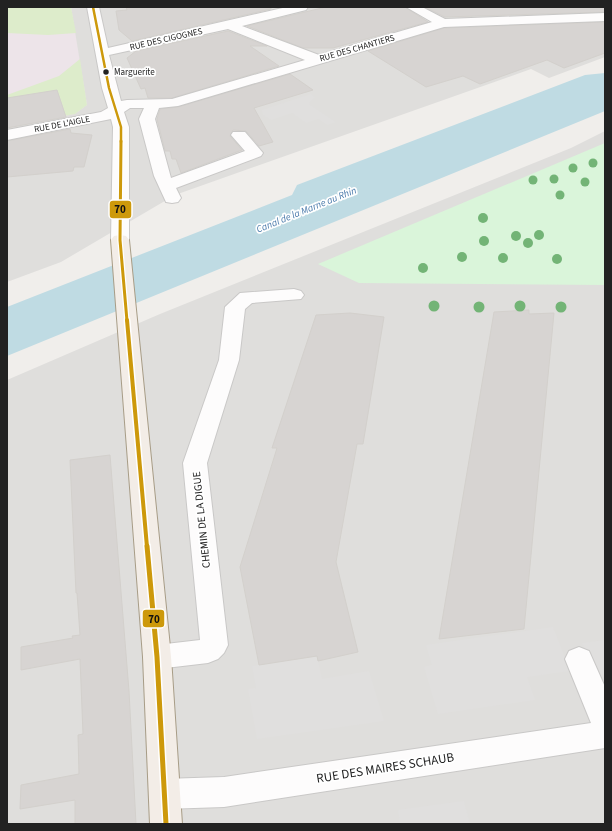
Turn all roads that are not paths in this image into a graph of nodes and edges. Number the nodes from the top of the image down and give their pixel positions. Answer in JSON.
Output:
{"nodes":[{"id":1,"x":93,"y":7,"type":"edge"},
{"id":2,"x":302,"y":7,"type":"edge"},
{"id":3,"x":412,"y":7,"type":"edge"},
{"id":4,"x":595,"y":7,"type":"edge"},
{"id":5,"x":605,"y":12,"type":"edge"},
{"id":6,"x":605,"y":17,"type":"edge"},
{"id":7,"x":443,"y":23,"type":"junction"},
{"id":8,"x":229,"y":25,"type":"junction"},
{"id":9,"x":102,"y":53,"type":"junction"},
{"id":10,"x":318,"y":60,"type":"junction"},
{"id":11,"x":153,"y":104,"type":"junction"},
{"id":12,"x":116,"y":110,"type":"junction"},
{"id":13,"x":7,"y":135,"type":"edge"},
{"id":14,"x":239,"y":135,"type":"dead end"},
{"id":15,"x":120,"y":240,"type":"joint"},
{"id":16,"x":294,"y":295,"type":"dead end"},
{"id":17,"x":157,"y":657,"type":"junction"},
{"id":18,"x":579,"y":659,"type":"dead end"},
{"id":19,"x":605,"y":721,"type":"edge"},
{"id":20,"x":605,"y":734,"type":"edge"},
{"id":21,"x":164,"y":794,"type":"junction"},
{"id":22,"x":166,"y":824,"type":"edge"}],
"edges":[{"from":1,"to":9,"type":"street"},
{"from":2,"to":8,"type":"street","name":"RUE DES CIGOGNES"},
{"from":3,"to":7,"type":"street"},
{"from":4,"to":5,"type":"street"},
{"from":6,"to":7,"type":"street","name":"RUE DES CHANTIERS"},
{"from":7,"to":10,"type":"street","name":"RUE DES CHANTIERS"},
{"from":8,"to":9,"type":"street","name":"RUE DES CIGOGNES"},
{"from":8,"to":10,"type":"street"},
{"from":9,"to":12,"type":"street"},
{"from":10,"to":11,"type":"street","name":"RUE DES CHANTIERS"},
{"from":11,"to":12,"type":"street","name":"RUE DES CHANTIERS"},
{"from":11,"to":14,"type":"street"},
{"from":12,"to":13,"type":"street","name":"RUE DE L'AIGLE"},
{"from":12,"to":15,"type":"street"},
{"from":15,"to":17,"type":"main road"},
{"from":16,"to":17,"type":"street","name":"CHEMIN DE LA DIGUE"},
{"from":17,"to":21,"type":"main road"},
{"from":18,"to":19,"type":"street"},
{"from":20,"to":21,"type":"street","name":"RUE DES MAIRES SCHAUB"},
{"from":21,"to":22,"type":"main road"}]}
